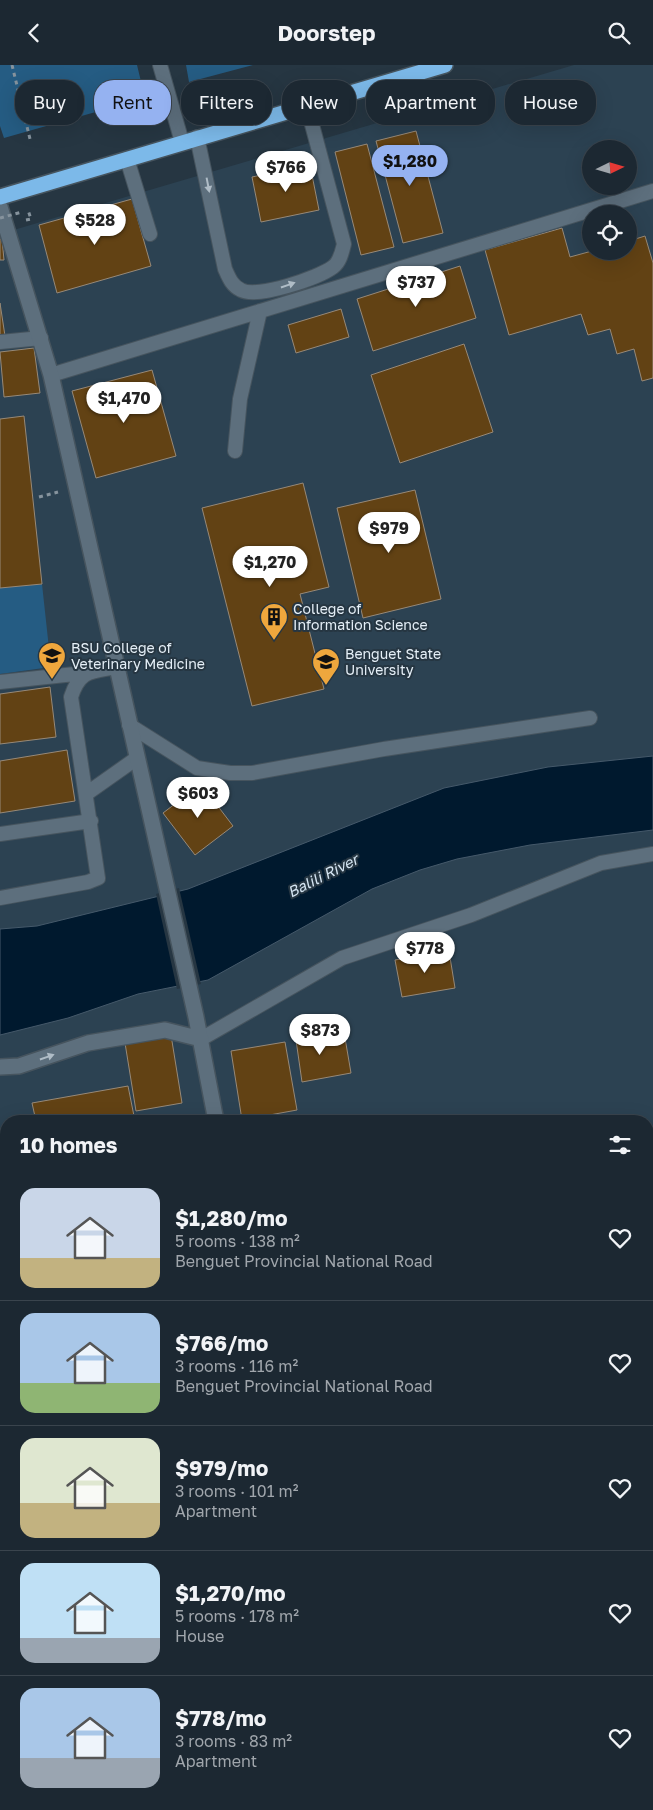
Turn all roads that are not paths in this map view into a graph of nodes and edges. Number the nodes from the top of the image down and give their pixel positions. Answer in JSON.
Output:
{"nodes":[{"id":1,"x":160,"y":65,"type":"edge"},
{"id":2,"x":445,"y":65,"type":"edge"},
{"id":3,"x":356,"y":91,"type":"edge"},
{"id":4,"x":282,"y":113,"type":"edge"},
{"id":5,"x":312,"y":125,"type":"edge"},
{"id":6,"x":197,"y":137,"type":"junction"},
{"id":7,"x":182,"y":142,"type":"junction"},
{"id":8,"x":127,"y":159,"type":"junction"},
{"id":9,"x":653,"y":191,"type":"edge"},
{"id":10,"x":0,"y":197,"type":"edge"},
{"id":11,"x":0,"y":207,"type":"edge"},
{"id":12,"x":150,"y":234,"type":"dead end"},
{"id":13,"x":260,"y":311,"type":"junction"},
{"id":14,"x":41,"y":338,"type":"junction"},
{"id":15,"x":0,"y":342,"type":"edge"},
{"id":16,"x":51,"y":375,"type":"junction"},
{"id":17,"x":235,"y":451,"type":"dead end"},
{"id":18,"x":117,"y":667,"type":"junction"},
{"id":19,"x":84,"y":673,"type":"junction"},
{"id":20,"x":0,"y":682,"type":"edge"},
{"id":21,"x":590,"y":718,"type":"dead end"},
{"id":22,"x":129,"y":725,"type":"junction"},
{"id":23,"x":137,"y":758,"type":"junction"},
{"id":24,"x":86,"y":794,"type":"junction"},
{"id":25,"x":91,"y":821,"type":"junction"},
{"id":26,"x":0,"y":834,"type":"edge"},
{"id":27,"x":653,"y":854,"type":"edge"},
{"id":28,"x":0,"y":898,"type":"edge"},
{"id":29,"x":201,"y":1039,"type":"junction"},
{"id":30,"x":0,"y":1067,"type":"edge"},
{"id":31,"x":215,"y":1115,"type":"edge"}],
"edges":[{"from":1,"to":7,"type":"lane"},
{"from":2,"to":3,"type":"highway"},
{"from":4,"to":6,"type":"highway"},
{"from":6,"to":5,"type":"lane","one_way":true},
{"from":6,"to":7,"type":"highway"},
{"from":7,"to":8,"type":"highway"},
{"from":8,"to":10,"type":"highway"},
{"from":8,"to":12,"type":"lane"},
{"from":9,"to":13,"type":"lane"},
{"from":11,"to":14,"type":"street"},
{"from":13,"to":16,"type":"lane"},
{"from":13,"to":17,"type":"lane"},
{"from":14,"to":15,"type":"lane"},
{"from":14,"to":16,"type":"street"},
{"from":16,"to":18,"type":"street"},
{"from":18,"to":19,"type":"lane"},
{"from":18,"to":22,"type":"street"},
{"from":19,"to":20,"type":"lane"},
{"from":19,"to":24,"type":"lane"},
{"from":21,"to":22,"type":"lane"},
{"from":22,"to":23,"type":"street"},
{"from":23,"to":24,"type":"lane"},
{"from":23,"to":29,"type":"street"},
{"from":24,"to":25,"type":"lane"},
{"from":25,"to":26,"type":"lane"},
{"from":25,"to":28,"type":"lane"},
{"from":27,"to":29,"type":"lane"},
{"from":30,"to":29,"type":"street","one_way":true},
{"from":29,"to":31,"type":"street"}]}
